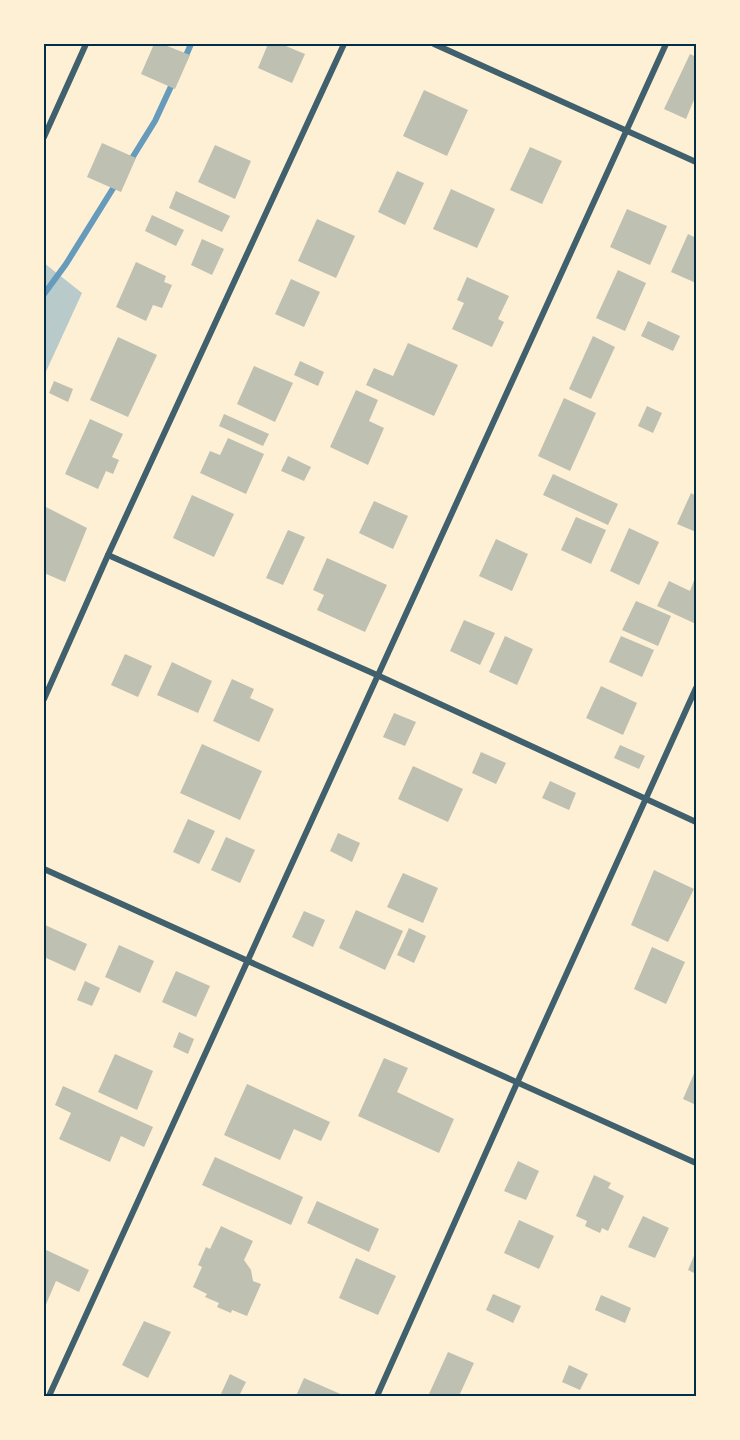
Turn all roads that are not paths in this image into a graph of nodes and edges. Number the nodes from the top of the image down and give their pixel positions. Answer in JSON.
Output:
{"nodes":[{"id":1,"x":86,"y":44,"type":"edge"},
{"id":2,"x":344,"y":44,"type":"edge"},
{"id":3,"x":434,"y":44,"type":"edge"},
{"id":4,"x":666,"y":44,"type":"edge"},
{"id":5,"x":627,"y":130,"type":"junction"},
{"id":6,"x":44,"y":137,"type":"edge"},
{"id":7,"x":696,"y":162,"type":"edge"},
{"id":8,"x":108,"y":555,"type":"junction"},
{"id":9,"x":377,"y":675,"type":"junction"},
{"id":10,"x":696,"y":688,"type":"edge"},
{"id":11,"x":44,"y":699,"type":"edge"},
{"id":12,"x":647,"y":798,"type":"junction"},
{"id":13,"x":696,"y":822,"type":"edge"},
{"id":14,"x":44,"y":869,"type":"edge"},
{"id":15,"x":248,"y":961,"type":"junction"},
{"id":16,"x":517,"y":1083,"type":"junction"},
{"id":17,"x":696,"y":1163,"type":"edge"},
{"id":18,"x":49,"y":1396,"type":"edge"},
{"id":19,"x":378,"y":1396,"type":"edge"}],
"edges":[{"from":1,"to":6,"type":"street"},
{"from":2,"to":8,"type":"street"},
{"from":3,"to":5,"type":"street"},
{"from":4,"to":5,"type":"street"},
{"from":5,"to":7,"type":"street"},
{"from":5,"to":9,"type":"street"},
{"from":8,"to":9,"type":"street"},
{"from":8,"to":11,"type":"street"},
{"from":9,"to":12,"type":"street"},
{"from":9,"to":15,"type":"street"},
{"from":10,"to":12,"type":"street"},
{"from":12,"to":13,"type":"street"},
{"from":12,"to":16,"type":"street"},
{"from":14,"to":15,"type":"street"},
{"from":15,"to":16,"type":"street"},
{"from":15,"to":18,"type":"street"},
{"from":16,"to":17,"type":"street"},
{"from":16,"to":19,"type":"street"}]}
